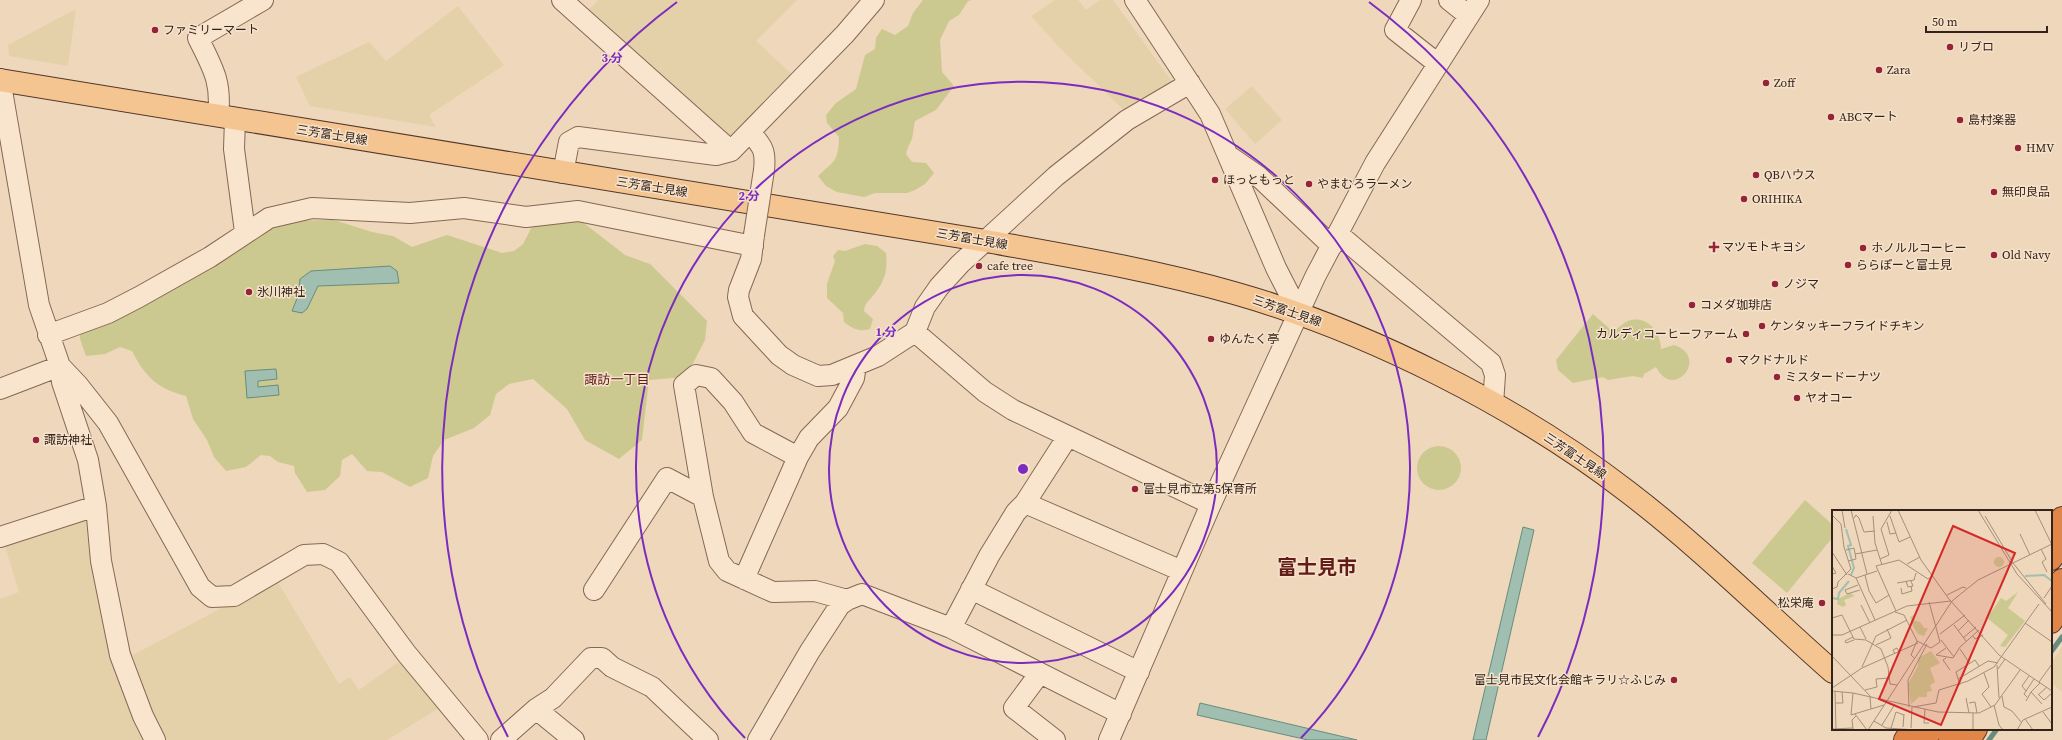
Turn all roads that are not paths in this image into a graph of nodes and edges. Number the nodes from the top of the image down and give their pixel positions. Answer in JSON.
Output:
{"nodes":[{"id":1,"x":562,"y":0,"type":"edge"},
{"id":2,"x":874,"y":0,"type":"edge"},
{"id":3,"x":1135,"y":0,"type":"edge"},
{"id":4,"x":1411,"y":0,"type":"edge"},
{"id":5,"x":1449,"y":0,"type":"edge"},
{"id":6,"x":254,"y":2,"type":"edge"},
{"id":7,"x":1474,"y":8,"type":"edge"},
{"id":8,"x":1438,"y":64,"type":"junction"},
{"id":9,"x":0,"y":80,"type":"edge"},
{"id":10,"x":1190,"y":83,"type":"junction"},
{"id":11,"x":226,"y":118,"type":"junction"},
{"id":12,"x":751,"y":133,"type":"junction"},
{"id":13,"x":731,"y":151,"type":"junction"},
{"id":14,"x":1229,"y":156,"type":"junction"},
{"id":15,"x":563,"y":173,"type":"junction"},
{"id":16,"x":9,"y":179,"type":"edge"},
{"id":17,"x":245,"y":232,"type":"junction"},
{"id":18,"x":754,"y":240,"type":"junction"},
{"id":19,"x":1335,"y":240,"type":"junction"},
{"id":20,"x":986,"y":241,"type":"junction"},
{"id":21,"x":1299,"y":313,"type":"junction"},
{"id":22,"x":915,"y":332,"type":"junction"},
{"id":23,"x":48,"y":335,"type":"junction"},
{"id":24,"x":856,"y":365,"type":"junction"},
{"id":25,"x":60,"y":366,"type":"junction"},
{"id":26,"x":0,"y":389,"type":"edge"},
{"id":27,"x":1493,"y":404,"type":"junction"},
{"id":28,"x":1068,"y":436,"type":"junction"},
{"id":29,"x":798,"y":457,"type":"junction"},
{"id":30,"x":703,"y":497,"type":"junction"},
{"id":31,"x":1025,"y":503,"type":"junction"},
{"id":32,"x":1211,"y":504,"type":"junction"},
{"id":33,"x":96,"y":506,"type":"junction"},
{"id":34,"x":2062,"y":518,"type":"edge"},
{"id":35,"x":2052,"y":532,"type":"edge"},
{"id":36,"x":0,"y":537,"type":"edge"},
{"id":37,"x":2062,"y":545,"type":"edge"},
{"id":38,"x":2052,"y":558,"type":"edge"},
{"id":39,"x":1182,"y":571,"type":"junction"},
{"id":40,"x":744,"y":579,"type":"junction"},
{"id":41,"x":2062,"y":580,"type":"edge"},
{"id":42,"x":971,"y":589,"type":"junction"},
{"id":43,"x":594,"y":590,"type":"dead end"},
{"id":44,"x":2052,"y":594,"type":"edge"},
{"id":45,"x":847,"y":600,"type":"junction"},
{"id":46,"x":2062,"y":607,"type":"edge"},
{"id":47,"x":2052,"y":621,"type":"edge"},
{"id":48,"x":951,"y":628,"type":"junction"},
{"id":49,"x":1832,"y":671,"type":"edge"},
{"id":50,"x":1139,"y":672,"type":"junction"},
{"id":51,"x":1040,"y":673,"type":"junction"},
{"id":52,"x":536,"y":709,"type":"junction"},
{"id":53,"x":1121,"y":714,"type":"junction"},
{"id":54,"x":1929,"y":730,"type":"edge"},
{"id":55,"x":1956,"y":730,"type":"edge"},
{"id":56,"x":1975,"y":730,"type":"edge"},
{"id":57,"x":1909,"y":736,"type":"edge"},
{"id":58,"x":155,"y":740,"type":"edge"},
{"id":59,"x":478,"y":740,"type":"edge"},
{"id":60,"x":501,"y":740,"type":"edge"},
{"id":61,"x":574,"y":740,"type":"edge"},
{"id":62,"x":708,"y":740,"type":"edge"},
{"id":63,"x":758,"y":740,"type":"edge"},
{"id":64,"x":1055,"y":740,"type":"edge"},
{"id":65,"x":1109,"y":740,"type":"edge"},
{"id":66,"x":1950,"y":740,"type":"edge"},
{"id":67,"x":1969,"y":740,"type":"edge"}],
"edges":[{"from":1,"to":13,"type":"street"},
{"from":2,"to":12,"type":"street"},
{"from":3,"to":10,"type":"street"},
{"from":4,"to":8,"type":"street"},
{"from":5,"to":7,"type":"street"},
{"from":6,"to":11,"type":"street"},
{"from":7,"to":8,"type":"street"},
{"from":8,"to":19,"type":"street"},
{"from":9,"to":11,"type":"main road","name":"三芳富士見線"},
{"from":9,"to":16,"type":"street"},
{"from":10,"to":14,"type":"street"},
{"from":10,"to":20,"type":"street"},
{"from":11,"to":15,"type":"main road","name":"三芳富士見線"},
{"from":11,"to":17,"type":"street"},
{"from":12,"to":13,"type":"street"},
{"from":12,"to":18,"type":"street","bridge":true},
{"from":13,"to":15,"type":"street"},
{"from":14,"to":19,"type":"street"},
{"from":14,"to":21,"type":"street"},
{"from":15,"to":20,"type":"main road","name":"三芳富士見線"},
{"from":16,"to":23,"type":"street"},
{"from":17,"to":18,"type":"street"},
{"from":17,"to":23,"type":"street"},
{"from":18,"to":24,"type":"street"},
{"from":19,"to":21,"type":"street"},
{"from":19,"to":27,"type":"street"},
{"from":20,"to":21,"type":"main road","name":"三芳富士見線"},
{"from":20,"to":22,"type":"street"},
{"from":21,"to":27,"type":"main road","name":"三芳富士見線"},
{"from":21,"to":32,"type":"street"},
{"from":22,"to":24,"type":"street"},
{"from":22,"to":28,"type":"street"},
{"from":23,"to":25,"type":"street"},
{"from":24,"to":29,"type":"street"},
{"from":25,"to":26,"type":"street"},
{"from":25,"to":33,"type":"street"},
{"from":25,"to":59,"type":"street"},
{"from":27,"to":49,"type":"main road","name":"三芳富士見線"},
{"from":28,"to":31,"type":"street"},
{"from":28,"to":32,"type":"street"},
{"from":29,"to":30,"type":"street"},
{"from":29,"to":40,"type":"street"},
{"from":30,"to":40,"type":"street"},
{"from":30,"to":43,"type":"street"},
{"from":31,"to":39,"type":"street"},
{"from":31,"to":42,"type":"street"},
{"from":32,"to":39,"type":"street"},
{"from":33,"to":36,"type":"street"},
{"from":33,"to":58,"type":"street"},
{"from":34,"to":35,"type":"highway"},
{"from":37,"to":38,"type":"highway"},
{"from":39,"to":50,"type":"street"},
{"from":40,"to":45,"type":"street"},
{"from":41,"to":44,"type":"highway"},
{"from":42,"to":48,"type":"street"},
{"from":42,"to":50,"type":"street"},
{"from":45,"to":48,"type":"street"},
{"from":45,"to":63,"type":"street"},
{"from":46,"to":47,"type":"highway"},
{"from":48,"to":51,"type":"street"},
{"from":50,"to":53,"type":"street"},
{"from":51,"to":53,"type":"street"},
{"from":51,"to":64,"type":"street"},
{"from":52,"to":60,"type":"street"},
{"from":52,"to":61,"type":"street"},
{"from":52,"to":62,"type":"street"},
{"from":53,"to":65,"type":"street"},
{"from":54,"to":57,"type":"highway"},
{"from":55,"to":66,"type":"highway"},
{"from":56,"to":67,"type":"highway"}]}
